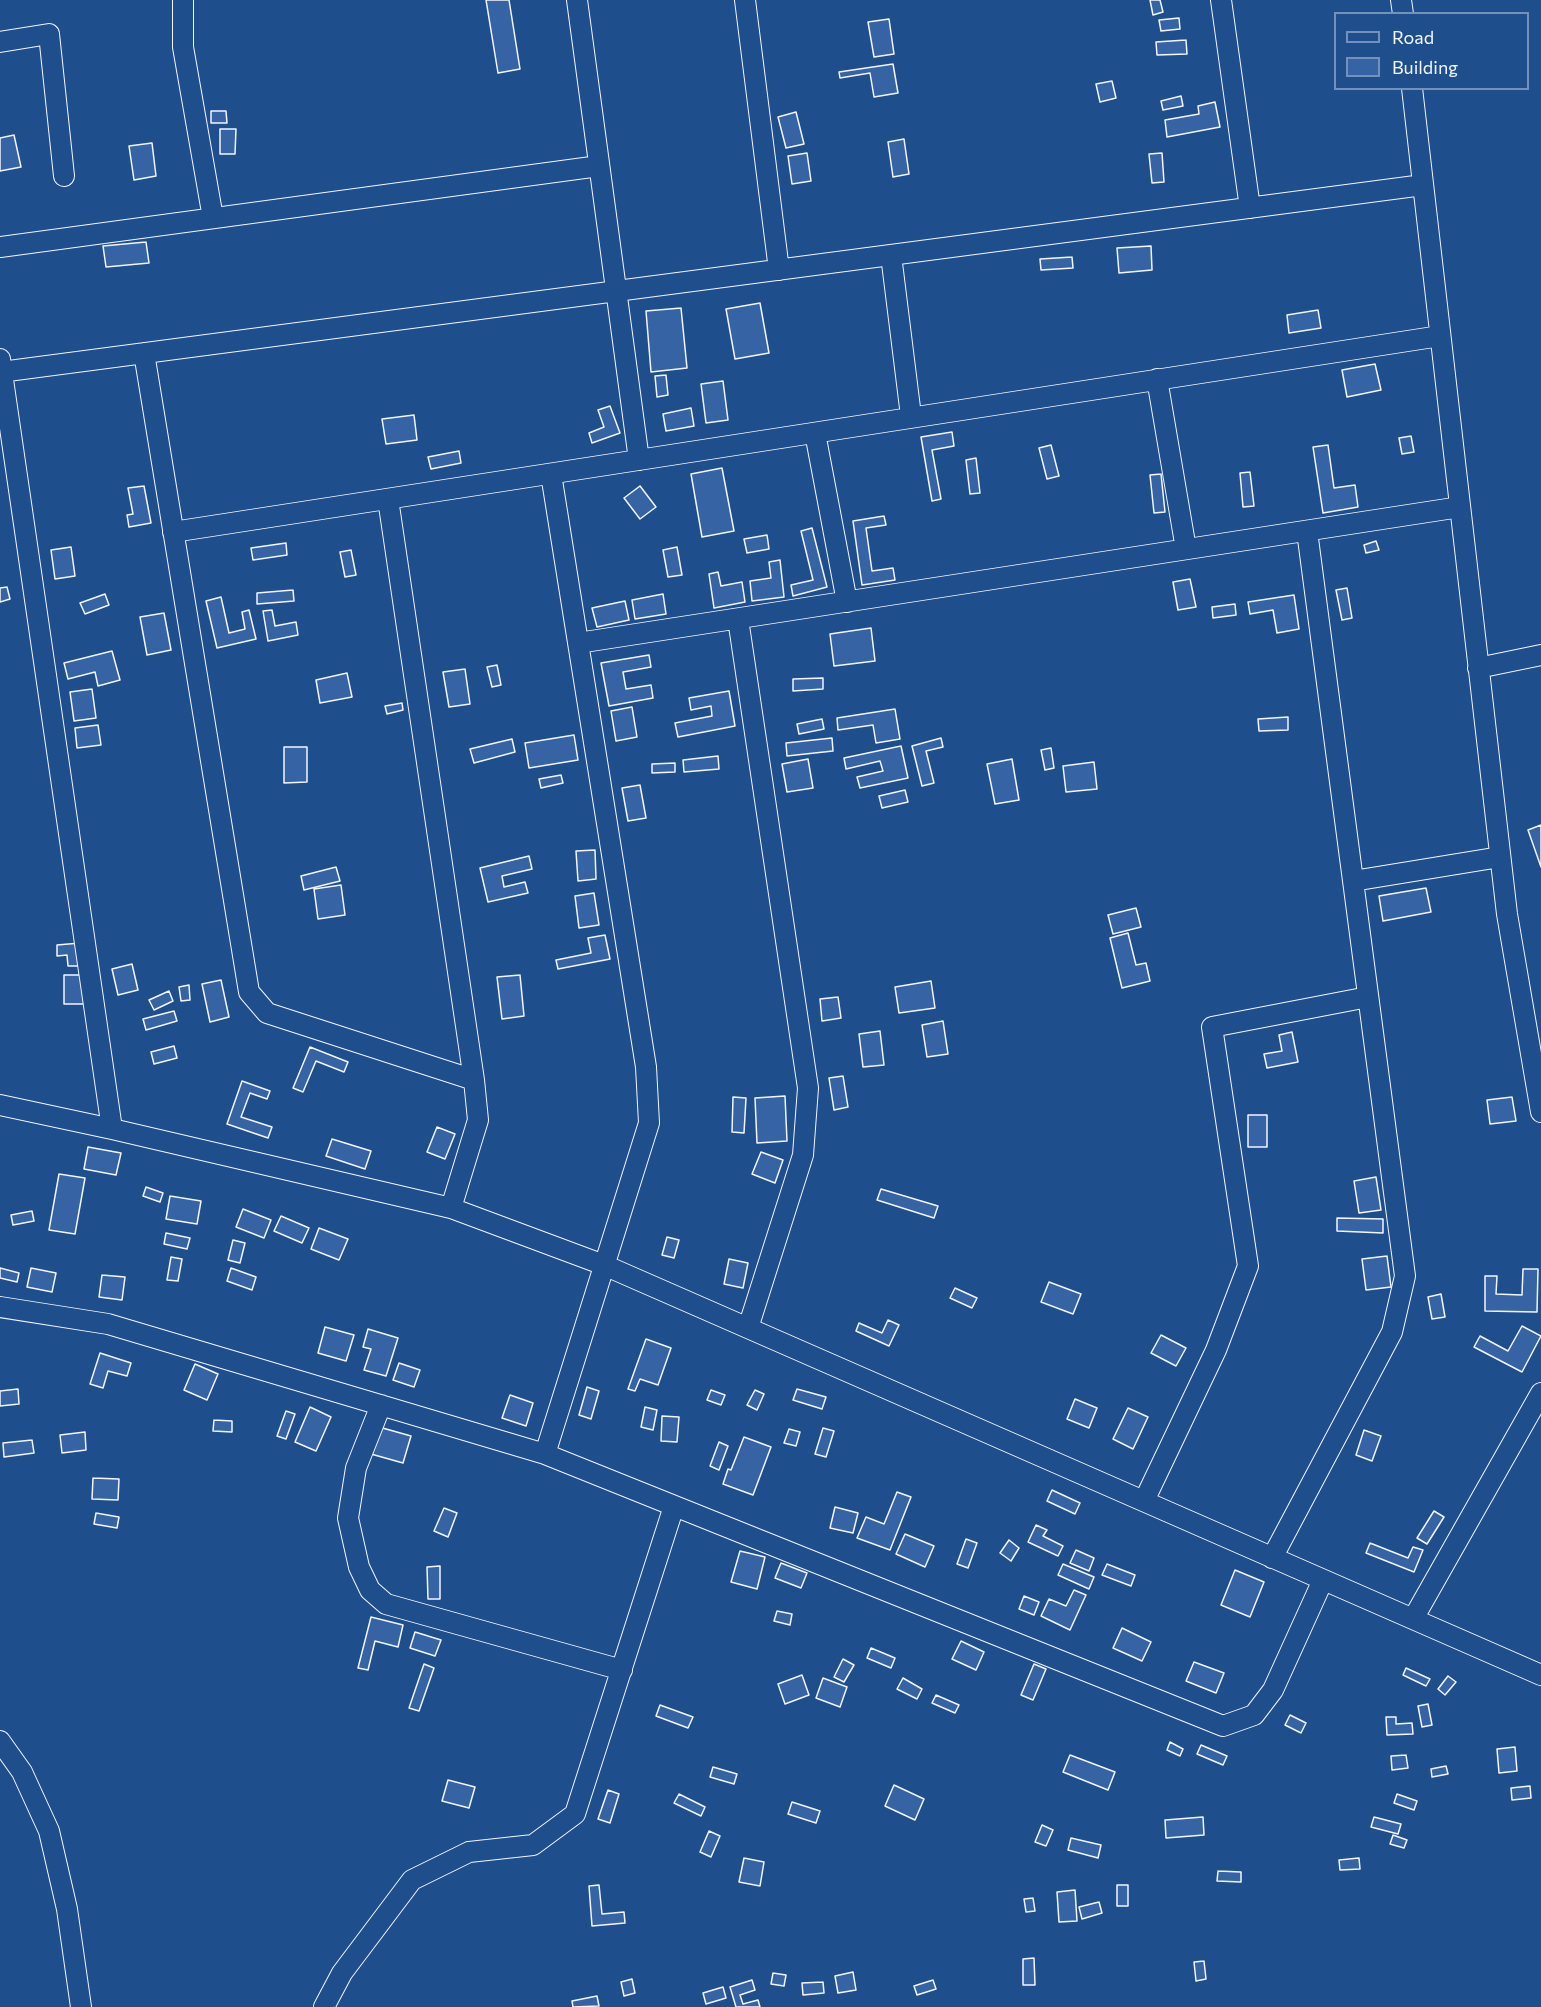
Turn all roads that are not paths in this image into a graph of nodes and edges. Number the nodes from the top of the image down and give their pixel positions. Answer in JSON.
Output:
{"nodes":[{"id":1,"x":183,"y":0,"type":"edge"},
{"id":2,"x":577,"y":0,"type":"edge"},
{"id":3,"x":745,"y":0,"type":"edge"},
{"id":4,"x":1221,"y":0,"type":"edge"},
{"id":5,"x":0,"y":42,"type":"edge"},
{"id":6,"x":1412,"y":90,"type":"edge"},
{"id":7,"x":599,"y":166,"type":"junction"},
{"id":8,"x":64,"y":177,"type":"dead end"},
{"id":9,"x":1423,"y":185,"type":"junction"},
{"id":10,"x":1250,"y":208,"type":"junction"},
{"id":11,"x":213,"y":218,"type":"junction"},
{"id":12,"x":0,"y":248,"type":"edge"},
{"id":13,"x":891,"y":255,"type":"junction"},
{"id":14,"x":779,"y":270,"type":"junction"},
{"id":15,"x":616,"y":291,"type":"junction"},
{"id":16,"x":1440,"y":336,"type":"junction"},
{"id":17,"x":144,"y":353,"type":"junction"},
{"id":18,"x":1,"y":368,"type":"edge"},
{"id":19,"x":1157,"y":379,"type":"junction"},
{"id":20,"x":911,"y":416,"type":"junction"},
{"id":21,"x":815,"y":433,"type":"junction"},
{"id":22,"x":639,"y":460,"type":"junction"},
{"id":23,"x":551,"y":474,"type":"junction"},
{"id":24,"x":388,"y":499,"type":"junction"},
{"id":25,"x":1460,"y":507,"type":"junction"},
{"id":26,"x":1307,"y":531,"type":"junction"},
{"id":27,"x":173,"y":532,"type":"junction"},
{"id":28,"x":1186,"y":549,"type":"junction"},
{"id":29,"x":846,"y":602,"type":"junction"},
{"id":30,"x":738,"y":619,"type":"junction"},
{"id":31,"x":578,"y":643,"type":"junction"},
{"id":32,"x":1541,"y":655,"type":"edge"},
{"id":33,"x":1478,"y":668,"type":"junction"},
{"id":34,"x":1500,"y":857,"type":"junction"},
{"id":35,"x":1353,"y":881,"type":"junction"},
{"id":36,"x":1368,"y":997,"type":"junction"},
{"id":37,"x":1536,"y":1046,"type":"edge"},
{"id":38,"x":474,"y":1080,"type":"junction"},
{"id":39,"x":0,"y":1105,"type":"edge"},
{"id":40,"x":1541,"y":1112,"type":"edge"},
{"id":41,"x":112,"y":1128,"type":"junction"},
{"id":42,"x":451,"y":1208,"type":"junction"},
{"id":43,"x":604,"y":1265,"type":"junction"},
{"id":44,"x":0,"y":1307,"type":"edge"},
{"id":45,"x":748,"y":1328,"type":"junction"},
{"id":46,"x":1541,"y":1393,"type":"edge"},
{"id":47,"x":381,"y":1405,"type":"junction"},
{"id":48,"x":545,"y":1454,"type":"junction"},
{"id":49,"x":1144,"y":1501,"type":"junction"},
{"id":50,"x":674,"y":1506,"type":"junction"},
{"id":51,"x":1272,"y":1558,"type":"junction"},
{"id":52,"x":1323,"y":1580,"type":"junction"},
{"id":53,"x":1413,"y":1619,"type":"junction"},
{"id":54,"x":622,"y":1670,"type":"junction"},
{"id":55,"x":1541,"y":1675,"type":"edge"},
{"id":56,"x":0,"y":1741,"type":"edge"},
{"id":57,"x":81,"y":2007,"type":"edge"},
{"id":58,"x":324,"y":2007,"type":"edge"}],
"edges":[{"from":1,"to":11,"type":"street"},
{"from":2,"to":7,"type":"street"},
{"from":3,"to":14,"type":"street"},
{"from":4,"to":10,"type":"street"},
{"from":5,"to":8,"type":"street"},
{"from":6,"to":9,"type":"street"},
{"from":7,"to":11,"type":"street"},
{"from":7,"to":15,"type":"street"},
{"from":9,"to":10,"type":"street"},
{"from":9,"to":16,"type":"street"},
{"from":10,"to":13,"type":"street"},
{"from":11,"to":12,"type":"street"},
{"from":13,"to":14,"type":"street"},
{"from":13,"to":20,"type":"street"},
{"from":14,"to":15,"type":"street"},
{"from":15,"to":17,"type":"street"},
{"from":15,"to":22,"type":"street"},
{"from":16,"to":19,"type":"street"},
{"from":16,"to":25,"type":"street"},
{"from":17,"to":18,"type":"street"},
{"from":17,"to":27,"type":"street"},
{"from":18,"to":41,"type":"street"},
{"from":19,"to":20,"type":"street"},
{"from":19,"to":28,"type":"street"},
{"from":20,"to":21,"type":"street"},
{"from":21,"to":22,"type":"street"},
{"from":21,"to":29,"type":"street"},
{"from":22,"to":23,"type":"street"},
{"from":23,"to":24,"type":"street"},
{"from":23,"to":31,"type":"street"},
{"from":24,"to":27,"type":"street"},
{"from":24,"to":38,"type":"street"},
{"from":25,"to":26,"type":"street"},
{"from":25,"to":33,"type":"street"},
{"from":26,"to":28,"type":"street"},
{"from":26,"to":35,"type":"street"},
{"from":27,"to":38,"type":"street"},
{"from":28,"to":29,"type":"street"},
{"from":29,"to":30,"type":"street"},
{"from":30,"to":31,"type":"street"},
{"from":30,"to":45,"type":"street"},
{"from":31,"to":43,"type":"street"},
{"from":32,"to":33,"type":"street"},
{"from":33,"to":34,"type":"street"},
{"from":34,"to":35,"type":"street"},
{"from":34,"to":37,"type":"street"},
{"from":35,"to":36,"type":"street"},
{"from":36,"to":49,"type":"street"},
{"from":36,"to":51,"type":"street"},
{"from":37,"to":40,"type":"street"},
{"from":38,"to":42,"type":"street"},
{"from":39,"to":41,"type":"street"},
{"from":41,"to":42,"type":"street"},
{"from":42,"to":43,"type":"street"},
{"from":43,"to":45,"type":"street"},
{"from":43,"to":48,"type":"street"},
{"from":44,"to":47,"type":"street"},
{"from":45,"to":49,"type":"street"},
{"from":46,"to":53,"type":"street"},
{"from":47,"to":48,"type":"street"},
{"from":47,"to":54,"type":"street"},
{"from":48,"to":50,"type":"street"},
{"from":49,"to":51,"type":"street"},
{"from":50,"to":52,"type":"street"},
{"from":50,"to":54,"type":"street"},
{"from":51,"to":52,"type":"street"},
{"from":52,"to":53,"type":"street"},
{"from":53,"to":55,"type":"street"},
{"from":54,"to":58,"type":"street"},
{"from":56,"to":57,"type":"street"}]}
